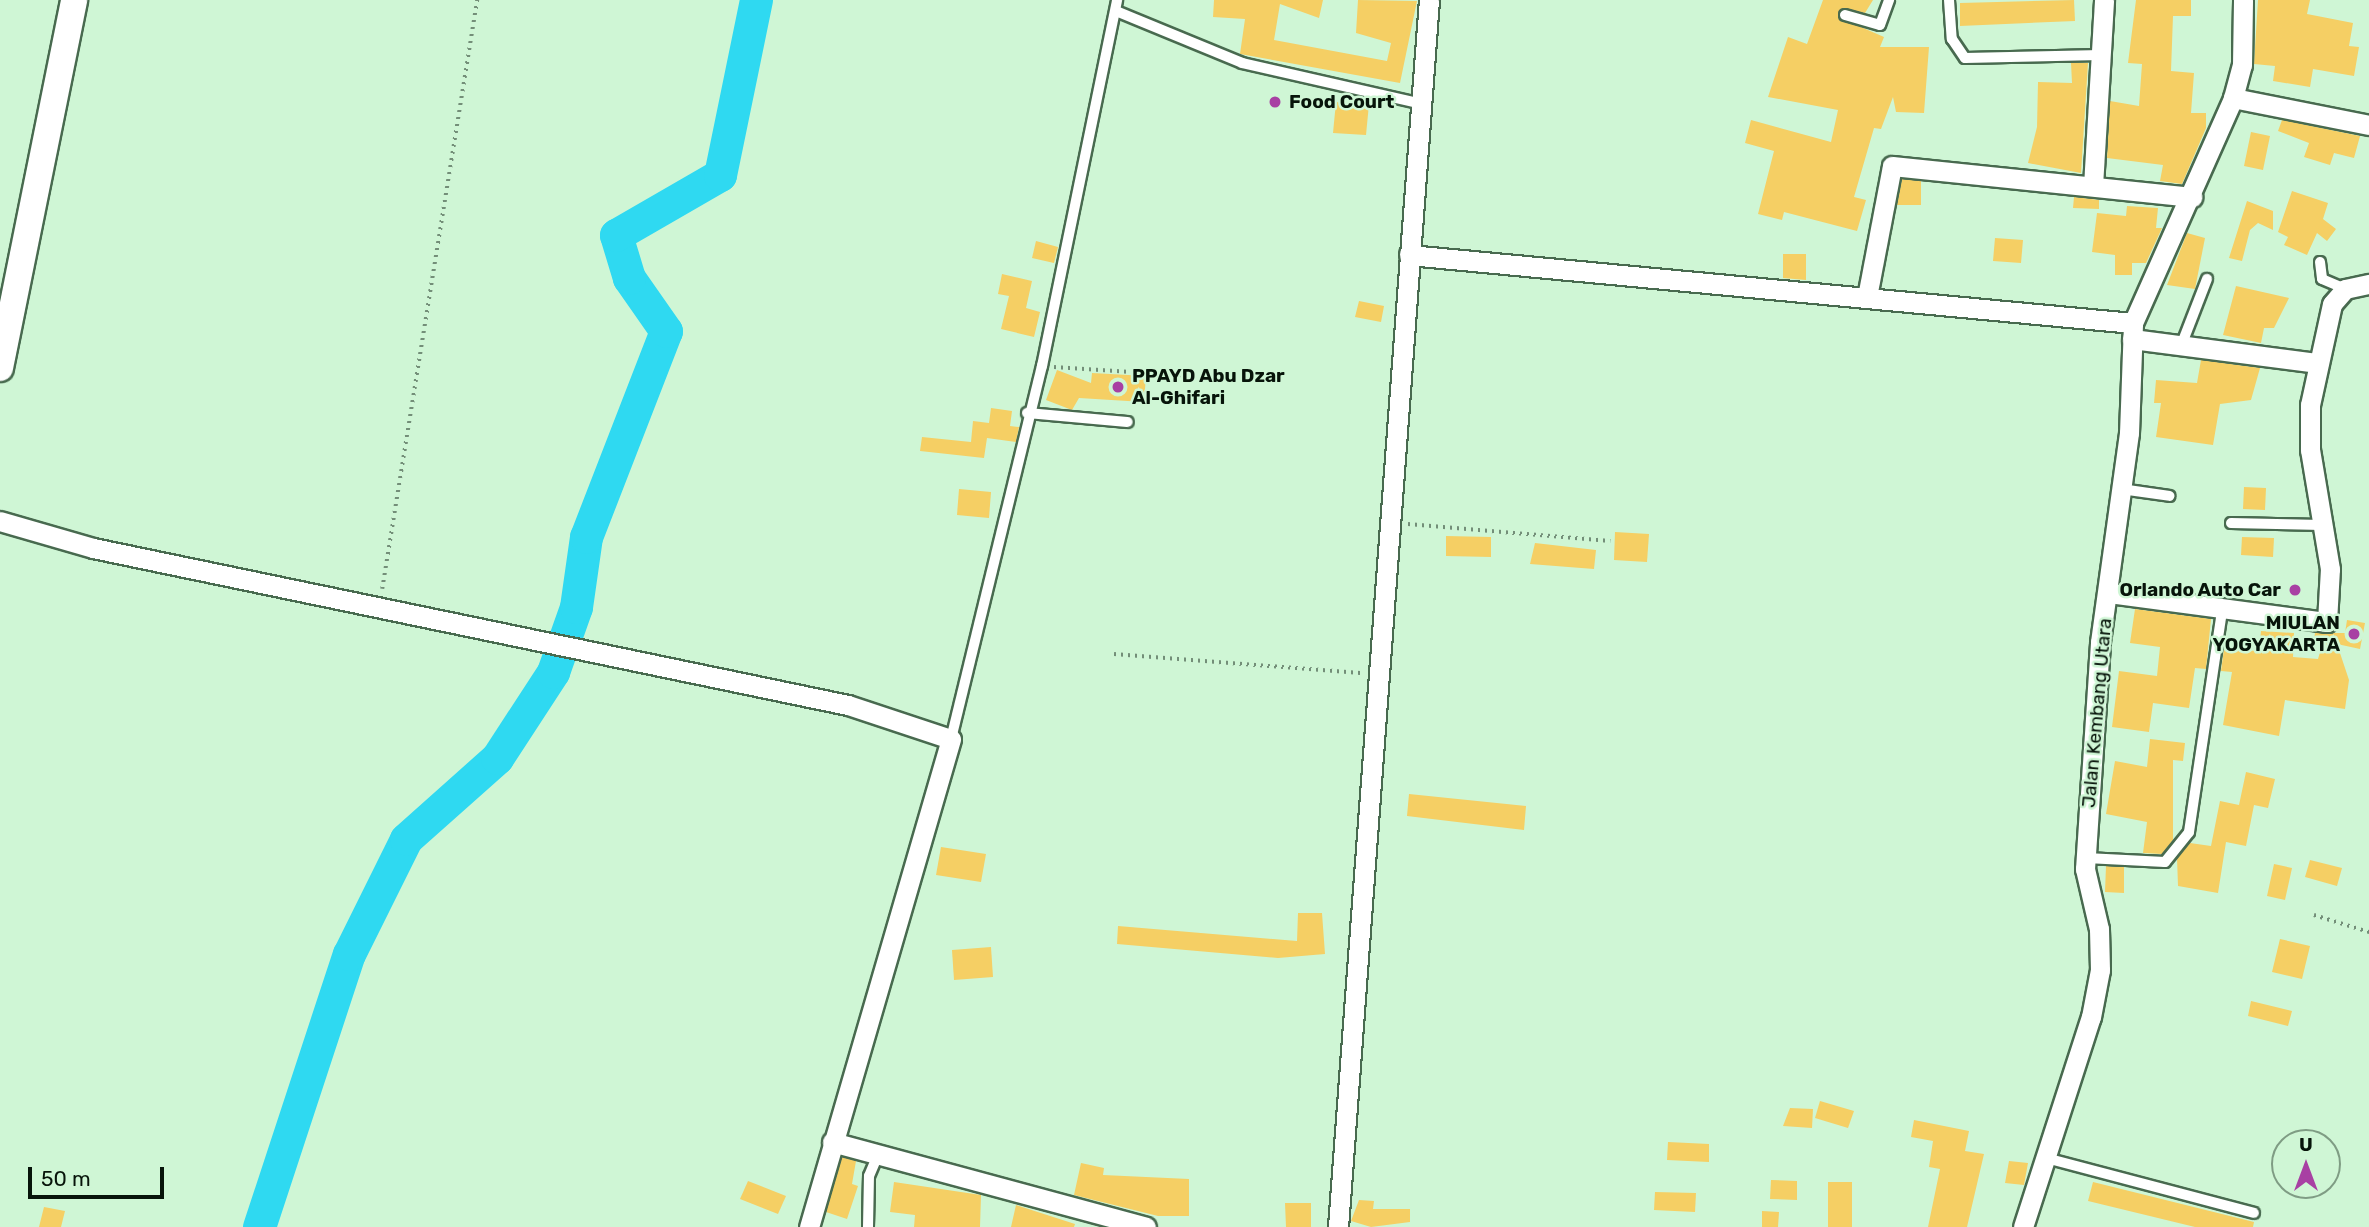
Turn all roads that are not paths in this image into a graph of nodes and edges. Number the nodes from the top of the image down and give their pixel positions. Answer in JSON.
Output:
{"nodes":[{"id":1,"x":74,"y":0,"type":"edge"},
{"id":2,"x":1429,"y":0,"type":"edge"},
{"id":3,"x":1889,"y":0,"type":"edge"},
{"id":4,"x":1949,"y":0,"type":"edge"},
{"id":5,"x":2104,"y":0,"type":"edge"},
{"id":6,"x":2244,"y":0,"type":"edge"},
{"id":7,"x":1117,"y":5,"type":"edge"},
{"id":8,"x":1845,"y":15,"type":"dead end"},
{"id":9,"x":2101,"y":55,"type":"junction"},
{"id":10,"x":2233,"y":99,"type":"junction"},
{"id":11,"x":1422,"y":104,"type":"junction"},
{"id":12,"x":2369,"y":125,"type":"edge"},
{"id":13,"x":2093,"y":186,"type":"junction"},
{"id":14,"x":2192,"y":197,"type":"junction"},
{"id":15,"x":1409,"y":255,"type":"junction"},
{"id":16,"x":2320,"y":262,"type":"dead end"},
{"id":17,"x":2207,"y":279,"type":"dead end"},
{"id":18,"x":2369,"y":284,"type":"edge"},
{"id":19,"x":2345,"y":289,"type":"junction"},
{"id":20,"x":1867,"y":297,"type":"junction"},
{"id":21,"x":2133,"y":331,"type":"junction"},
{"id":22,"x":2181,"y":346,"type":"junction"},
{"id":23,"x":2318,"y":363,"type":"junction"},
{"id":24,"x":0,"y":368,"type":"edge"},
{"id":25,"x":1027,"y":413,"type":"junction"},
{"id":26,"x":1128,"y":422,"type":"dead end"},
{"id":27,"x":2121,"y":489,"type":"junction"},
{"id":28,"x":2170,"y":496,"type":"dead end"},
{"id":29,"x":0,"y":520,"type":"edge"},
{"id":30,"x":2231,"y":523,"type":"dead end"},
{"id":31,"x":2322,"y":525,"type":"junction"},
{"id":32,"x":2109,"y":593,"type":"junction"},
{"id":33,"x":2222,"y":610,"type":"junction"},
{"id":34,"x":951,"y":739,"type":"junction"},
{"id":35,"x":2086,"y":858,"type":"junction"},
{"id":36,"x":832,"y":1142,"type":"junction"},
{"id":37,"x":880,"y":1152,"type":"junction"},
{"id":38,"x":2046,"y":1158,"type":"junction"},
{"id":39,"x":2253,"y":1213,"type":"dead end"},
{"id":40,"x":809,"y":1227,"type":"edge"},
{"id":41,"x":868,"y":1227,"type":"edge"},
{"id":42,"x":1146,"y":1227,"type":"edge"},
{"id":43,"x":1338,"y":1227,"type":"edge"},
{"id":44,"x":2023,"y":1227,"type":"edge"}],
"edges":[{"from":1,"to":24,"type":"street"},
{"from":2,"to":11,"type":"street"},
{"from":3,"to":8,"type":"lane"},
{"from":4,"to":9,"type":"lane"},
{"from":5,"to":9,"type":"street"},
{"from":6,"to":10,"type":"street","name":"Jalan Kembang Utara"},
{"from":7,"to":11,"type":"lane"},
{"from":7,"to":25,"type":"lane"},
{"from":9,"to":13,"type":"street"},
{"from":10,"to":12,"type":"street"},
{"from":10,"to":14,"type":"street","name":"Jalan Kembang Utara"},
{"from":11,"to":15,"type":"street"},
{"from":13,"to":14,"type":"street"},
{"from":13,"to":20,"type":"street"},
{"from":14,"to":21,"type":"street","name":"Jalan Kembang Utara"},
{"from":15,"to":20,"type":"street"},
{"from":15,"to":43,"type":"street"},
{"from":16,"to":19,"type":"lane"},
{"from":17,"to":22,"type":"lane"},
{"from":18,"to":19,"type":"street"},
{"from":19,"to":23,"type":"street"},
{"from":20,"to":21,"type":"street"},
{"from":21,"to":22,"type":"street"},
{"from":21,"to":27,"type":"street","name":"Jalan Kembang Utara"},
{"from":22,"to":23,"type":"street"},
{"from":23,"to":31,"type":"street"},
{"from":25,"to":26,"type":"lane"},
{"from":25,"to":34,"type":"lane"},
{"from":27,"to":28,"type":"lane"},
{"from":27,"to":32,"type":"street","name":"Jalan Kembang Utara"},
{"from":29,"to":34,"type":"street"},
{"from":30,"to":31,"type":"lane"},
{"from":31,"to":33,"type":"street"},
{"from":32,"to":33,"type":"street"},
{"from":32,"to":35,"type":"street","name":"Jalan Kembang Utara"},
{"from":33,"to":35,"type":"lane"},
{"from":34,"to":36,"type":"street"},
{"from":35,"to":38,"type":"street","name":"Jalan Kembang Utara"},
{"from":36,"to":37,"type":"street"},
{"from":36,"to":40,"type":"street"},
{"from":37,"to":41,"type":"lane"},
{"from":37,"to":42,"type":"street"},
{"from":38,"to":39,"type":"lane"},
{"from":38,"to":44,"type":"street","name":"Jalan Kembang Utara"}]}
